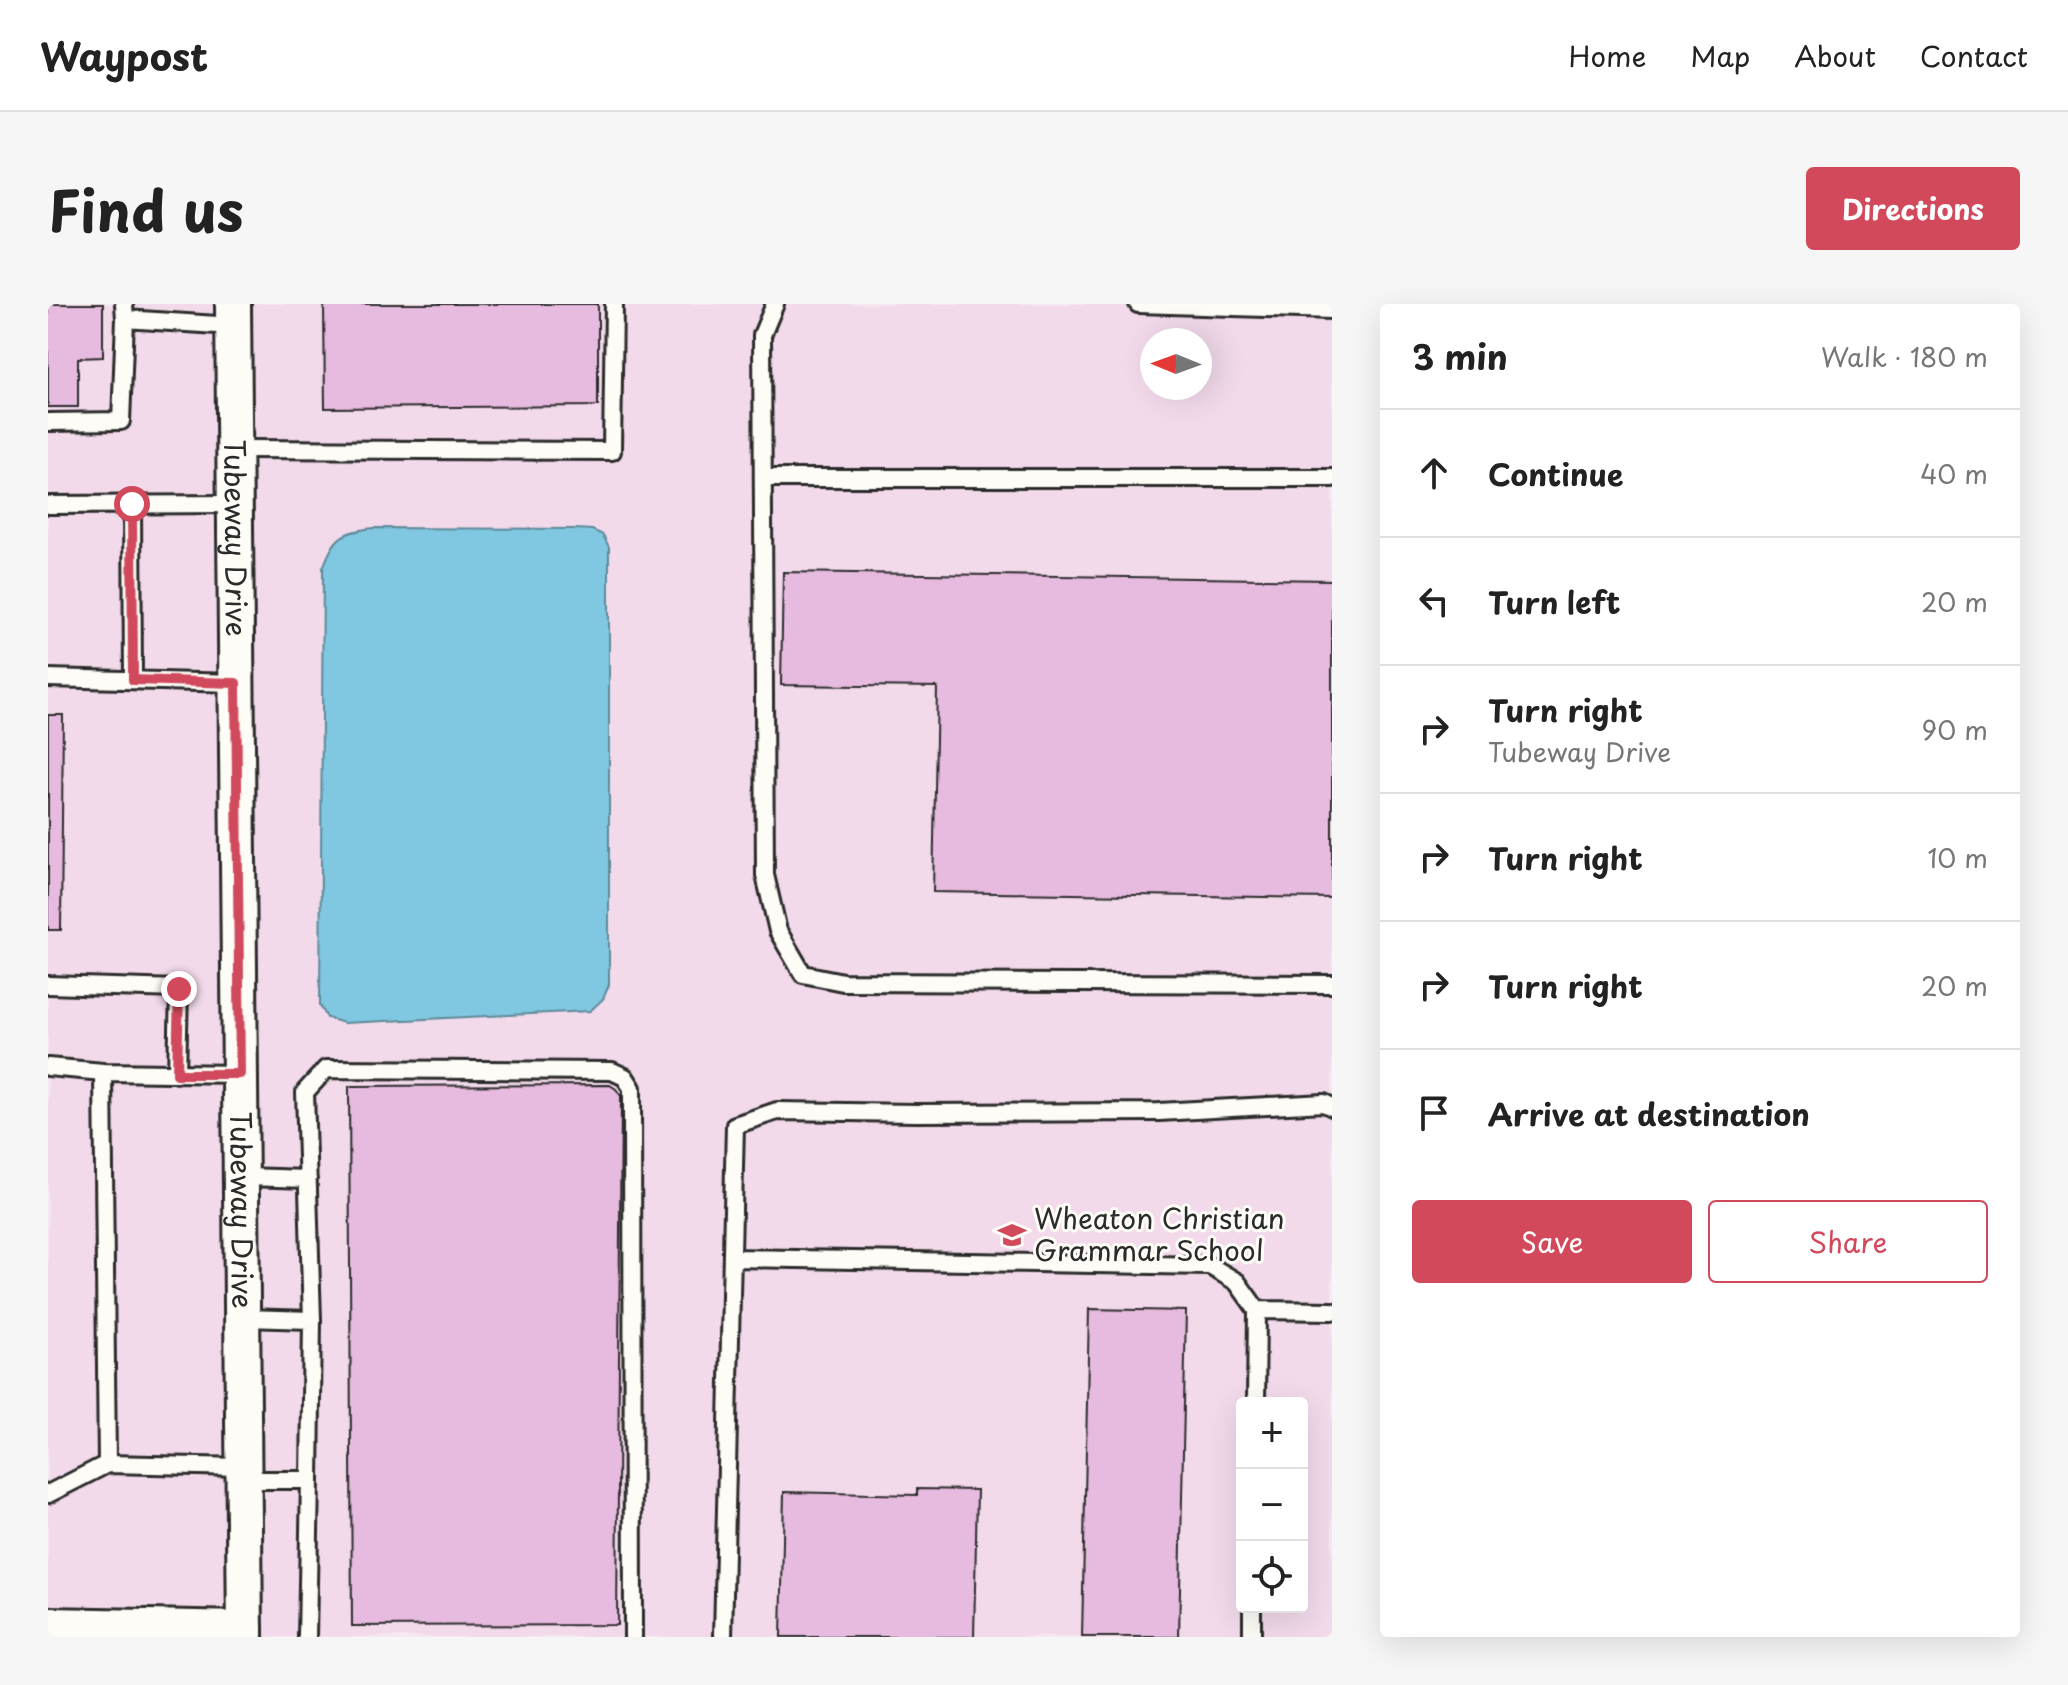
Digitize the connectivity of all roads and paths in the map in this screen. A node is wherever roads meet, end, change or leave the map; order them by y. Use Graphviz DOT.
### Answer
graph roads {
  1 [pos="614,304"];
  2 [pos="775,304"];
  3 [pos="1138,304"];
  4 [pos="1332,310"];
  5 [pos="125,312"];
  6 [pos="233,315"];
  7 [pos="48,422"];
  8 [pos="234,449"];
  9 [pos="763,478"];
  10 [pos="1332,478"];
  11 [pos="132,504"];
  12 [pos="234,504"];
  13 [pos="48,505"];
  14 [pos="48,678"];
  15 [pos="133,680"];
  16 [pos="236,683"];
  17 [pos="1332,984"];
  18 [pos="48,985"];
  19 [pos="48,1067"];
  20 [pos="103,1072"];
  21 [pos="177,1074"];
  22 [pos="240,1074"];
  23 [pos="1332,1107"];
  24 [pos="241,1177"];
  25 [pos="308,1179"];
  26 [pos="732,1258"];
  27 [pos="1257,1310"];
  28 [pos="1332,1311"];
  29 [pos="242,1318"];
  30 [pos="312,1320"];
  31 [pos="1256,1397"];
  32 [pos="107,1464"];
  33 [pos="243,1474"];
  34 [pos="310,1480"];
  35 [pos="48,1494"];
  36 [pos="1252,1613"];
  37 [pos="48,1625"];
  38 [pos="245,1633"];
  39 [pos="307,1637"];
  40 [pos="633,1637"];
  41 [pos="723,1637"];
  42 [pos="1252,1637"];
  1 -- 8 [label="lane"];
  2 -- 9 [label="lane"];
  3 -- 4 [label="lane"];
  5 -- 6 [label="lane"];
  5 -- 7 [label="lane"];
  6 -- 8 [label="street, Tubeway Drive"];
  8 -- 12 [label="street, Tubeway Drive"];
  9 -- 10 [label="lane"];
  9 -- 17 [label="lane"];
  11 -- 12 [label="lane"];
  11 -- 13 [label="lane"];
  11 -- 15 [label="lane"];
  12 -- 16 [label="street, Tubeway Drive"];
  14 -- 15 [label="lane"];
  15 -- 16 [label="lane"];
  16 -- 22 [label="street, Tubeway Drive"];
  18 -- 21 [label="lane"];
  19 -- 20 [label="lane"];
  20 -- 21 [label="lane"];
  20 -- 32 [label="lane"];
  21 -- 22 [label="lane"];
  22 -- 24 [label="street, Tubeway Drive"];
  23 -- 26 [label="lane"];
  24 -- 25 [label="lane"];
  24 -- 29 [label="street, Tubeway Drive"];
  25 -- 30 [label="lane"];
  25 -- 40 [label="lane"];
  26 -- 27 [label="lane"];
  26 -- 41 [label="lane"];
  27 -- 28 [label="lane"];
  27 -- 31 [label="lane"];
  29 -- 30 [label="lane"];
  29 -- 33 [label="street, Tubeway Drive"];
  30 -- 34 [label="lane"];
  32 -- 33 [label="lane"];
  32 -- 35 [label="lane"];
  33 -- 34 [label="lane"];
  33 -- 38 [label="street, Tubeway Drive"];
  34 -- 39 [label="lane"];
  36 -- 42 [label="lane"];
  37 -- 38 [label="street"];
}
